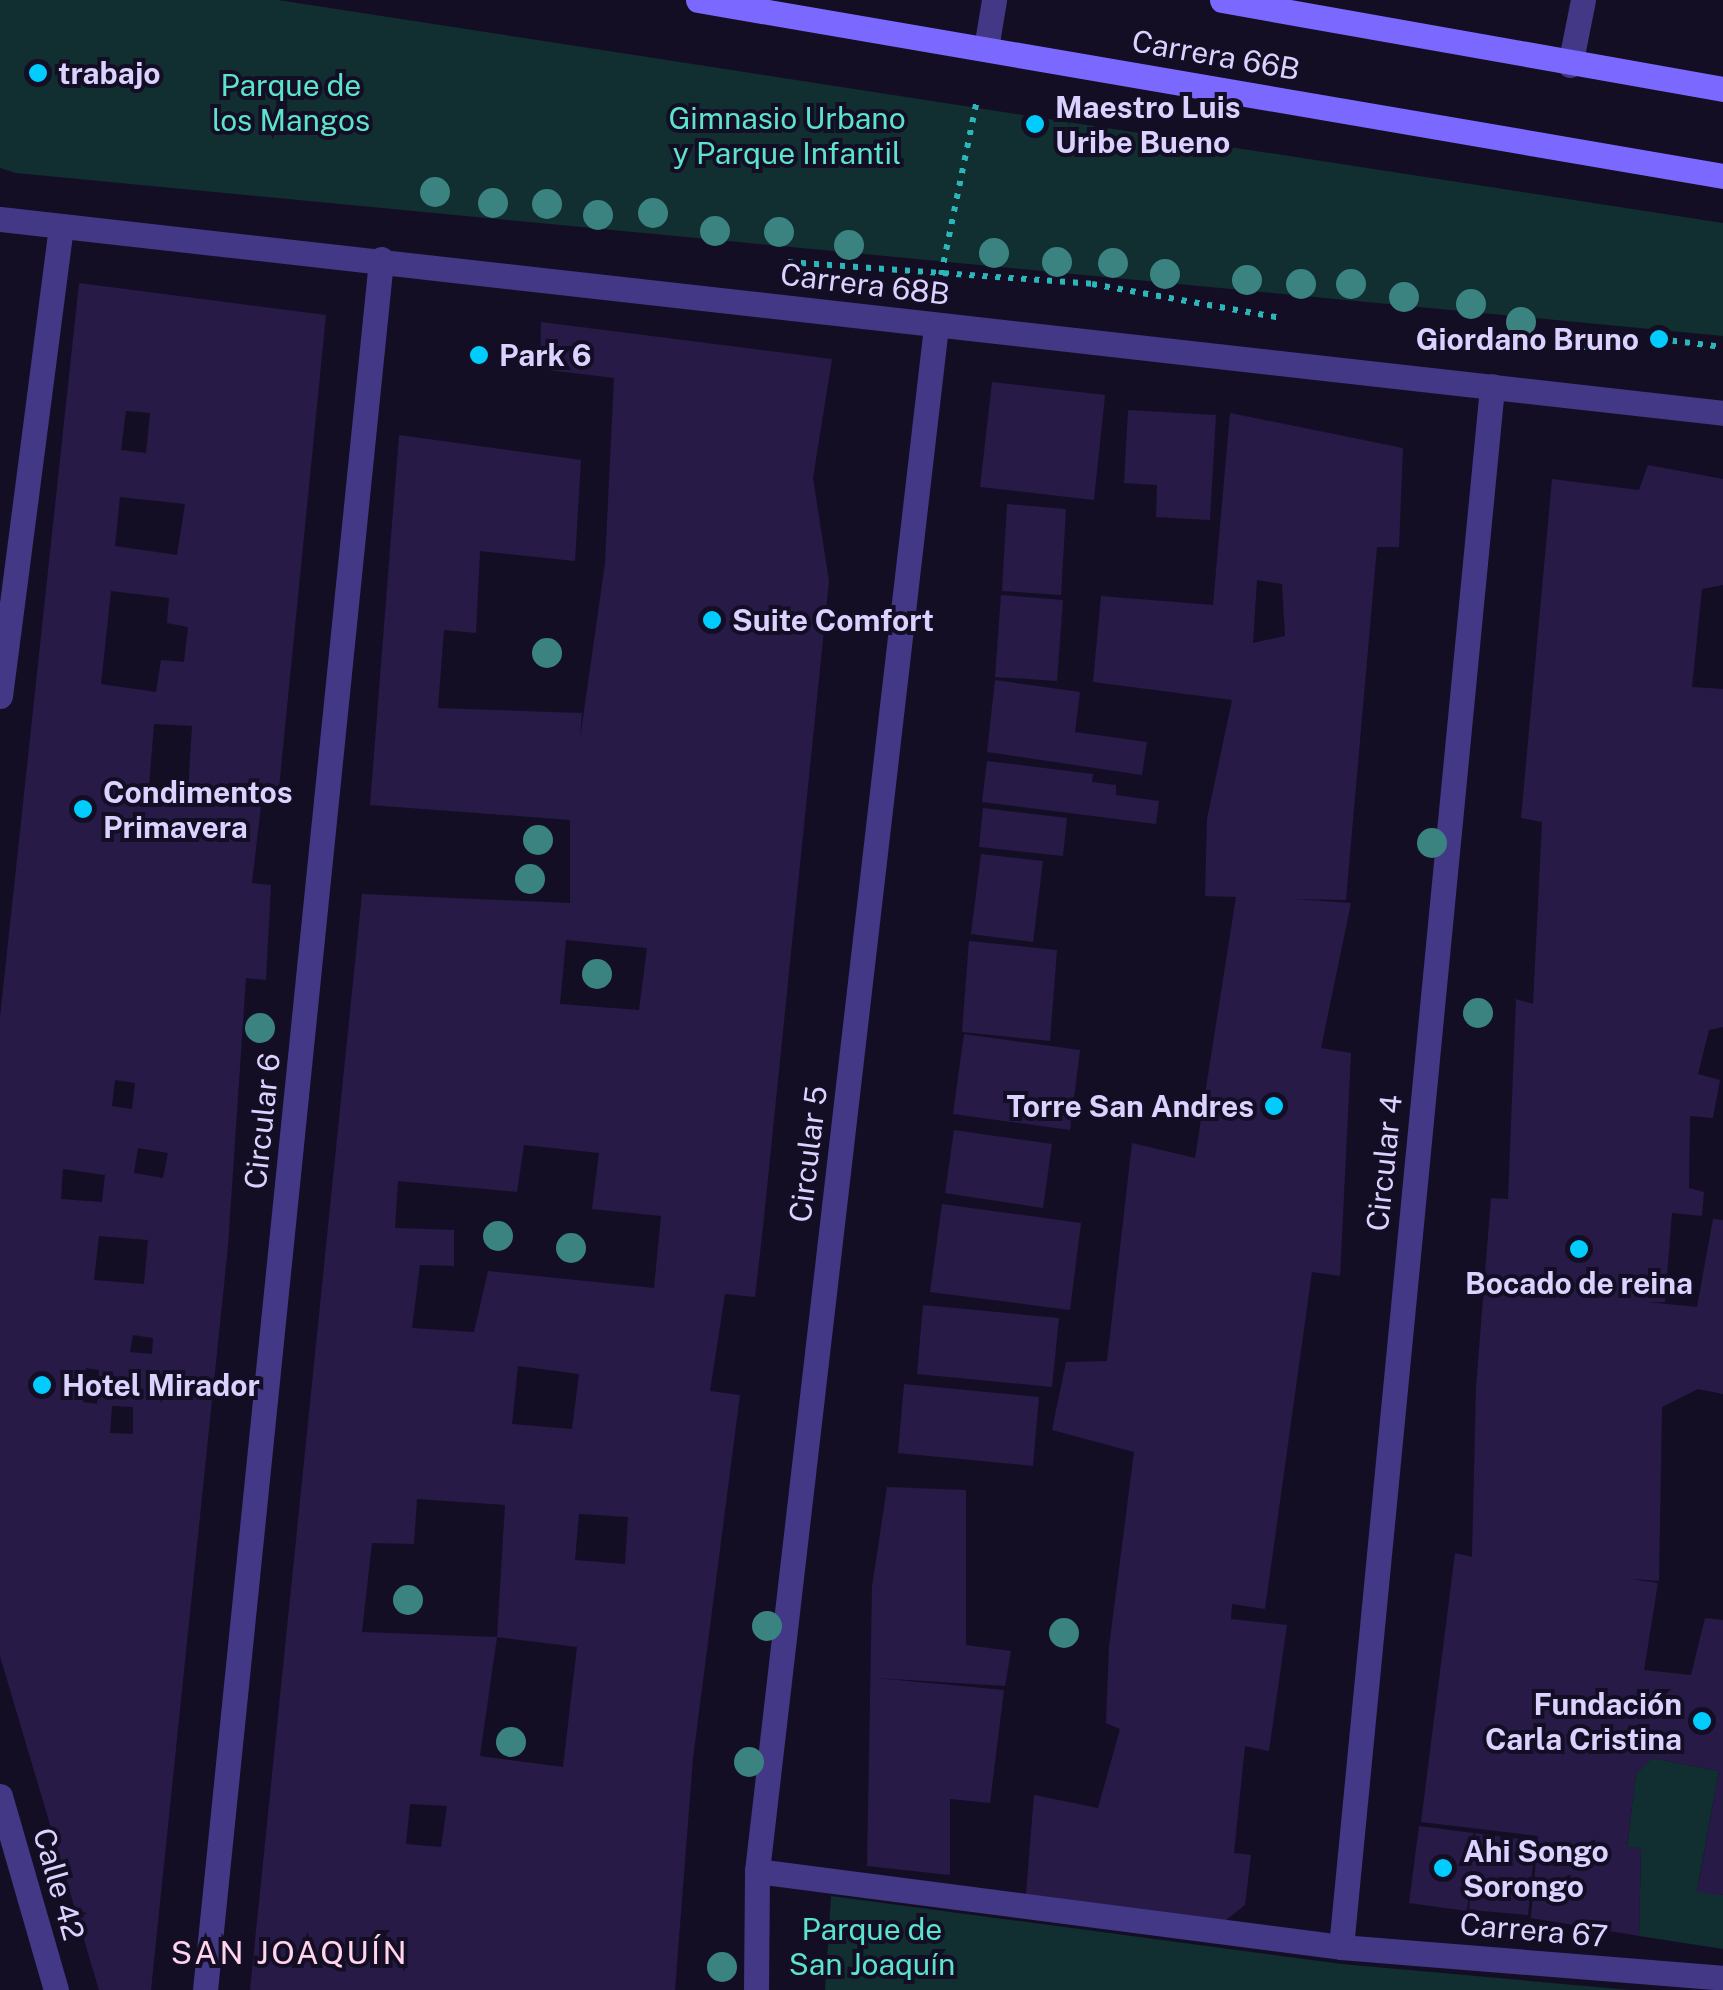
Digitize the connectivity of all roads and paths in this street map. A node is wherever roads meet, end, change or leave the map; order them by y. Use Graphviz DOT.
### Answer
graph roads {
  1 [pos="698,0"];
  2 [pos="994,0"];
  3 [pos="1222,0"];
  4 [pos="1584,0"];
  5 [pos="986,48"];
  6 [pos="1570,65"];
  7 [pos="1723,89"];
  8 [pos="978,98"];
  9 [pos="1723,176"];
  10 [pos="0,219"];
  11 [pos="61,226"];
  12 [pos="380,260"];
  13 [pos="936,326"];
  14 [pos="1723,347"];
  15 [pos="1538,352"];
  16 [pos="1492,386"];
  17 [pos="1723,413"];
  18 [pos="0,696"];
  19 [pos="0,1796"];
  20 [pos="757,1871"];
  21 [pos="1340,1946"];
  22 [pos="1723,1978"];
  23 [pos="56,1990"];
  24 [pos="206,1990"];
  25 [pos="756,1990"];
  1 -- 5 [label="main road, Carrera 66B"];
  2 -- 5 [label="street"];
  3 -- 6 [label="main road, Carrera 66B"];
  4 -- 6 [label="street"];
  5 -- 9 [label="main road, Carrera 66B"];
  6 -- 7 [label="main road, Carrera 66B"];
  8 -- 13 [label="path"];
  10 -- 11 [label="street, Carrera 68B"];
  11 -- 12 [label="street, Carrera 68B"];
  11 -- 18 [label="street"];
  12 -- 13 [label="street, Carrera 68B"];
  12 -- 24 [label="street, Circular 6"];
  13 -- 16 [label="street, Carrera 68B"];
  13 -- 20 [label="street, Circular 5"];
  14 -- 15 [label="path"];
  16 -- 17 [label="street, Carrera 68B"];
  16 -- 21 [label="street, Circular 4"];
  19 -- 23 [label="street, Calle 42"];
  20 -- 21 [label="street, Carrera 67"];
  20 -- 25 [label="street, Circular 5"];
  21 -- 22 [label="street, Carrera 67"];
}
